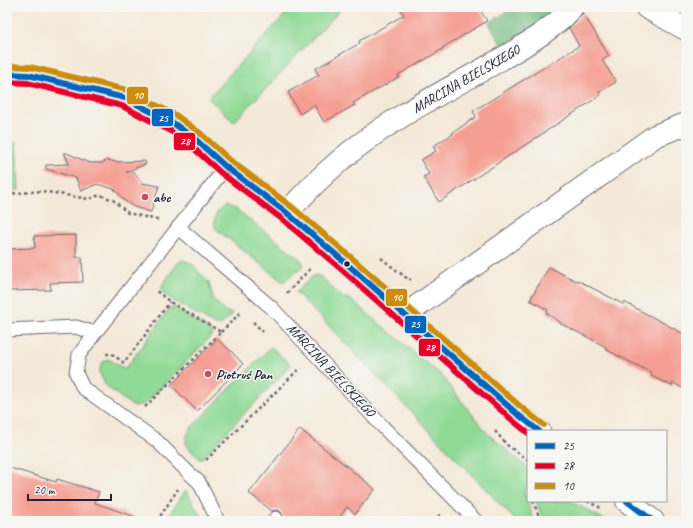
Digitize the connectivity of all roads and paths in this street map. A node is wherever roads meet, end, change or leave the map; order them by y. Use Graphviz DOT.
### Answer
graph roads {
  1 [pos="572,7"];
  2 [pos="646,7"];
  3 [pos="686,29"];
  4 [pos="7,74"];
  5 [pos="686,124"];
  6 [pos="226,167"];
  7 [pos="7,194"];
  8 [pos="287,213"];
  9 [pos="162,221"];
  10 [pos="178,227"];
  11 [pos="377,254"];
  12 [pos="315,264"];
  13 [pos="414,278"];
  14 [pos="153,289"];
  15 [pos="170,302"];
  16 [pos="237,306"];
  17 [pos="272,308"];
  18 [pos="242,311"];
  19 [pos="406,315"];
  20 [pos="247,316"];
  21 [pos="251,320"];
  22 [pos="7,330"];
  23 [pos="221,332"];
  24 [pos="95,333"];
  25 [pos="267,336"];
  26 [pos="102,358"];
  27 [pos="304,374"];
  28 [pos="141,410"];
  29 [pos="538,430"];
  30 [pos="191,474"];
  31 [pos="533,502"];
  32 [pos="628,502"];
  33 [pos="157,521"];
  34 [pos="218,521"];
  35 [pos="476,521"];
  36 [pos="540,521"];
  37 [pos="653,521"];
  1 -- 8 [label="street, MARCINA BIELSKIEGO"];
  2 -- 3 [label="street"];
  4 -- 6 [label="street"];
  5 -- 19 [label="street"];
  6 -- 8 [label="street"];
  6 -- 10 [label="lane"];
  7 -- 9 [label="path"];
  8 -- 19 [label="street"];
  10 -- 17 [label="lane, MARCINA BIELSKIEGO"];
  10 -- 24 [label="lane"];
  11 -- 13 [label="path"];
  12 -- 17 [label="path"];
  14 -- 15 [label="path"];
  15 -- 23 [label="path"];
  15 -- 26 [label="path"];
  16 -- 18 [label="path"];
  17 -- 35 [label="lane, MARCINA BIELSKIEGO"];
  18 -- 20 [label="path"];
  18 -- 23 [label="path"];
  19 -- 29 [label="street"];
  21 -- 25 [label="path"];
  22 -- 24 [label="lane"];
  23 -- 28 [label="path"];
  24 -- 30 [label="lane"];
  27 -- 30 [label="path"];
  30 -- 33 [label="path"];
  30 -- 34 [label="lane"];
  31 -- 36 [label="path"];
  32 -- 37 [label="street"];
}
